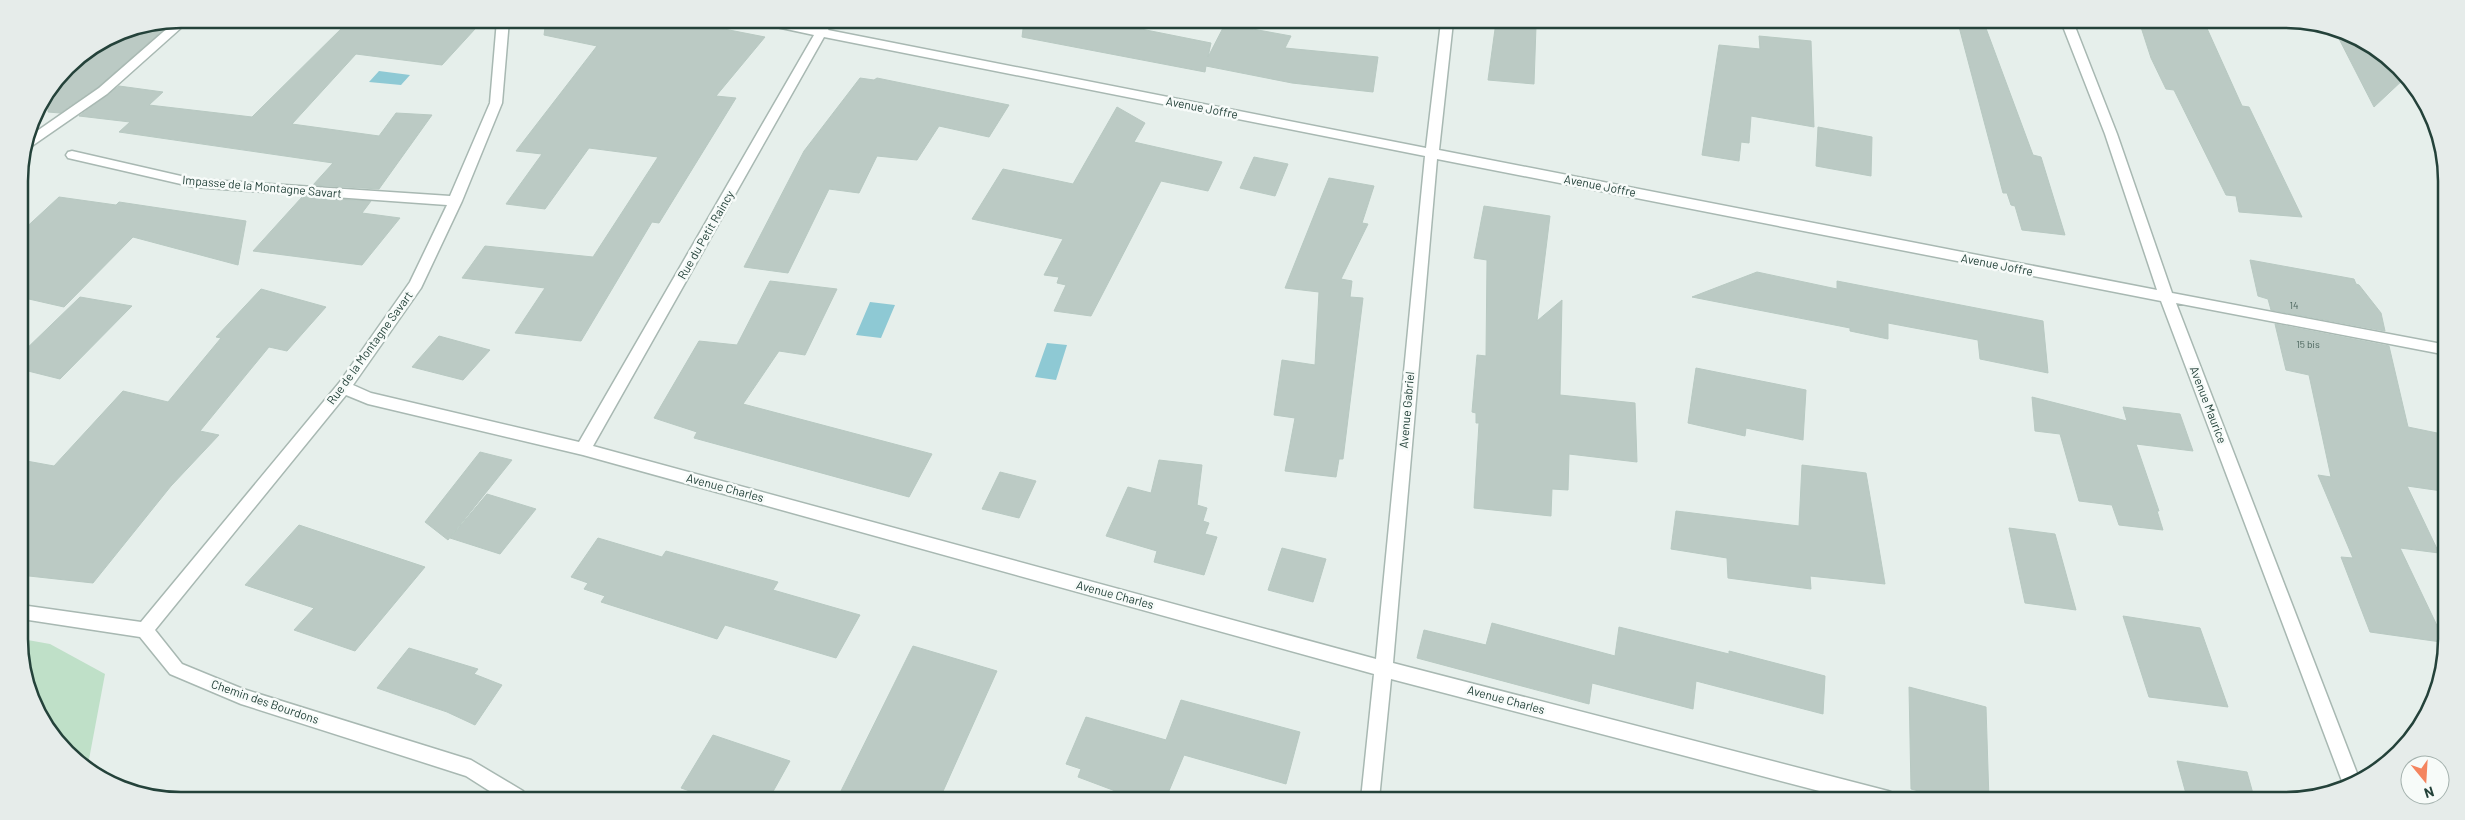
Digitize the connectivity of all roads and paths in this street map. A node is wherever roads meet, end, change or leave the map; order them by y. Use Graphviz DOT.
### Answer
graph roads {
  1 [pos="175,28"];
  2 [pos="502,28"];
  3 [pos="800,28"];
  4 [pos="823,28"];
  5 [pos="1446,28"];
  6 [pos="2070,28"];
  7 [pos="821,32"];
  8 [pos="34,139"];
  9 [pos="1431,152"];
  10 [pos="72,155"];
  11 [pos="455,202"];
  12 [pos="2166,296"];
  13 [pos="2438,348"];
  14 [pos="344,387"];
  15 [pos="583,448"];
  16 [pos="28,613"];
  17 [pos="145,630"];
  18 [pos="1384,669"];
  19 [pos="2349,778"];
  20 [pos="508,792"];
  21 [pos="1371,792"];
  22 [pos="1857,792"];
  1 -- 8 [label="street"];
  2 -- 11 [label="street, Rue de la Montagne Savart"];
  3 -- 7 [label="street, Avenue Joffre"];
  4 -- 7 [label="street, Rue du Petit Raincy"];
  5 -- 9 [label="street, Avenue Gabriel"];
  6 -- 12 [label="street, Avenue Maurice"];
  7 -- 9 [label="street, Avenue Joffre"];
  7 -- 15 [label="street, Rue du Petit Raincy"];
  9 -- 12 [label="street, Avenue Joffre"];
  9 -- 18 [label="street, Avenue Gabriel"];
  10 -- 11 [label="street, Impasse de la Montagne Savart"];
  11 -- 14 [label="street, Rue de la Montagne Savart"];
  12 -- 13 [label="street, Avenue Joffre"];
  12 -- 19 [label="street, Avenue Maurice"];
  14 -- 15 [label="street, Avenue Charles"];
  14 -- 17 [label="street, Rue de la Montagne Savart"];
  15 -- 18 [label="street, Avenue Charles"];
  16 -- 17 [label="street"];
  17 -- 20 [label="street, Chemin des Bourdons"];
  18 -- 21 [label="street, Avenue Gabriel"];
  18 -- 22 [label="street, Avenue Charles"];
}
